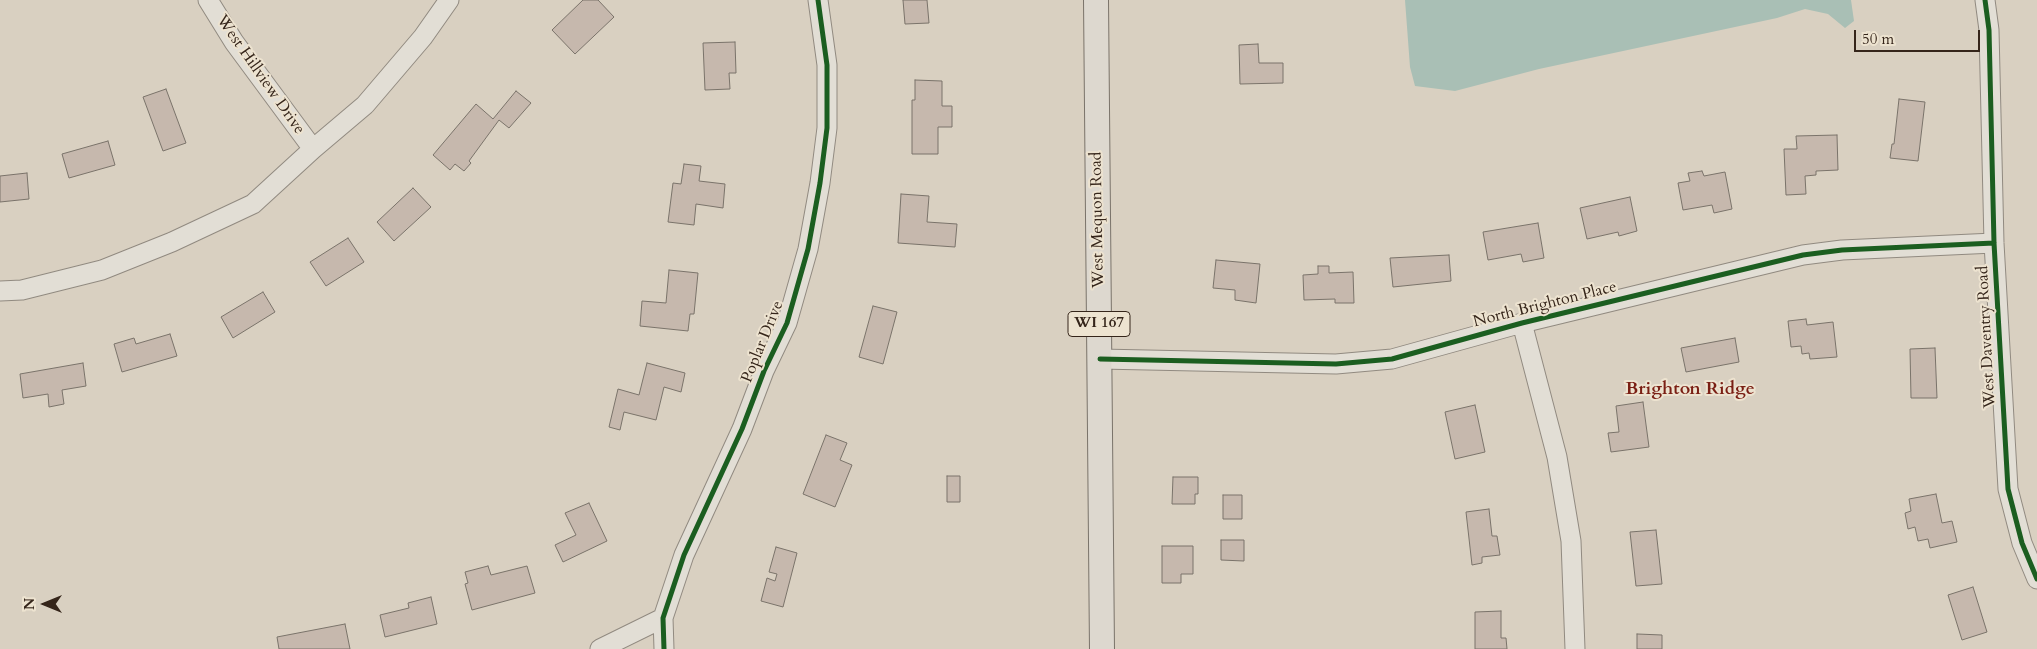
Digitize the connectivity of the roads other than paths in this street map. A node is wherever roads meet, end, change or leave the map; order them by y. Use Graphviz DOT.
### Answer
graph roads {
  1 [pos="208,0"];
  2 [pos="449,0"];
  3 [pos="818,0"];
  4 [pos="1096,0"];
  5 [pos="1985,0"];
  6 [pos="313,149"];
  7 [pos="1994,242"];
  8 [pos="0,291"];
  9 [pos="1522,323"];
  10 [pos="1100,359"];
  11 [pos="2037,579"];
  12 [pos="663,618"];
  13 [pos="600,649"];
  14 [pos="664,649"];
  15 [pos="1102,649"];
  16 [pos="1575,649"];
  1 -- 6 [label="street, West Hillview Drive"];
  2 -- 6 [label="street"];
  3 -- 12 [label="street, Poplar Drive"];
  4 -- 10 [label="main road, West Mequon Road / WI 167"];
  5 -- 7 [label="street, West Daventry Road"];
  6 -- 8 [label="street"];
  7 -- 9 [label="street, North Brighton Place"];
  7 -- 11 [label="street, West Daventry Road"];
  9 -- 10 [label="street, North Brighton Place"];
  9 -- 16 [label="street"];
  10 -- 15 [label="main road, West Mequon Road / WI 167"];
  12 -- 13 [label="street"];
  12 -- 14 [label="street, Poplar Drive"];
}
